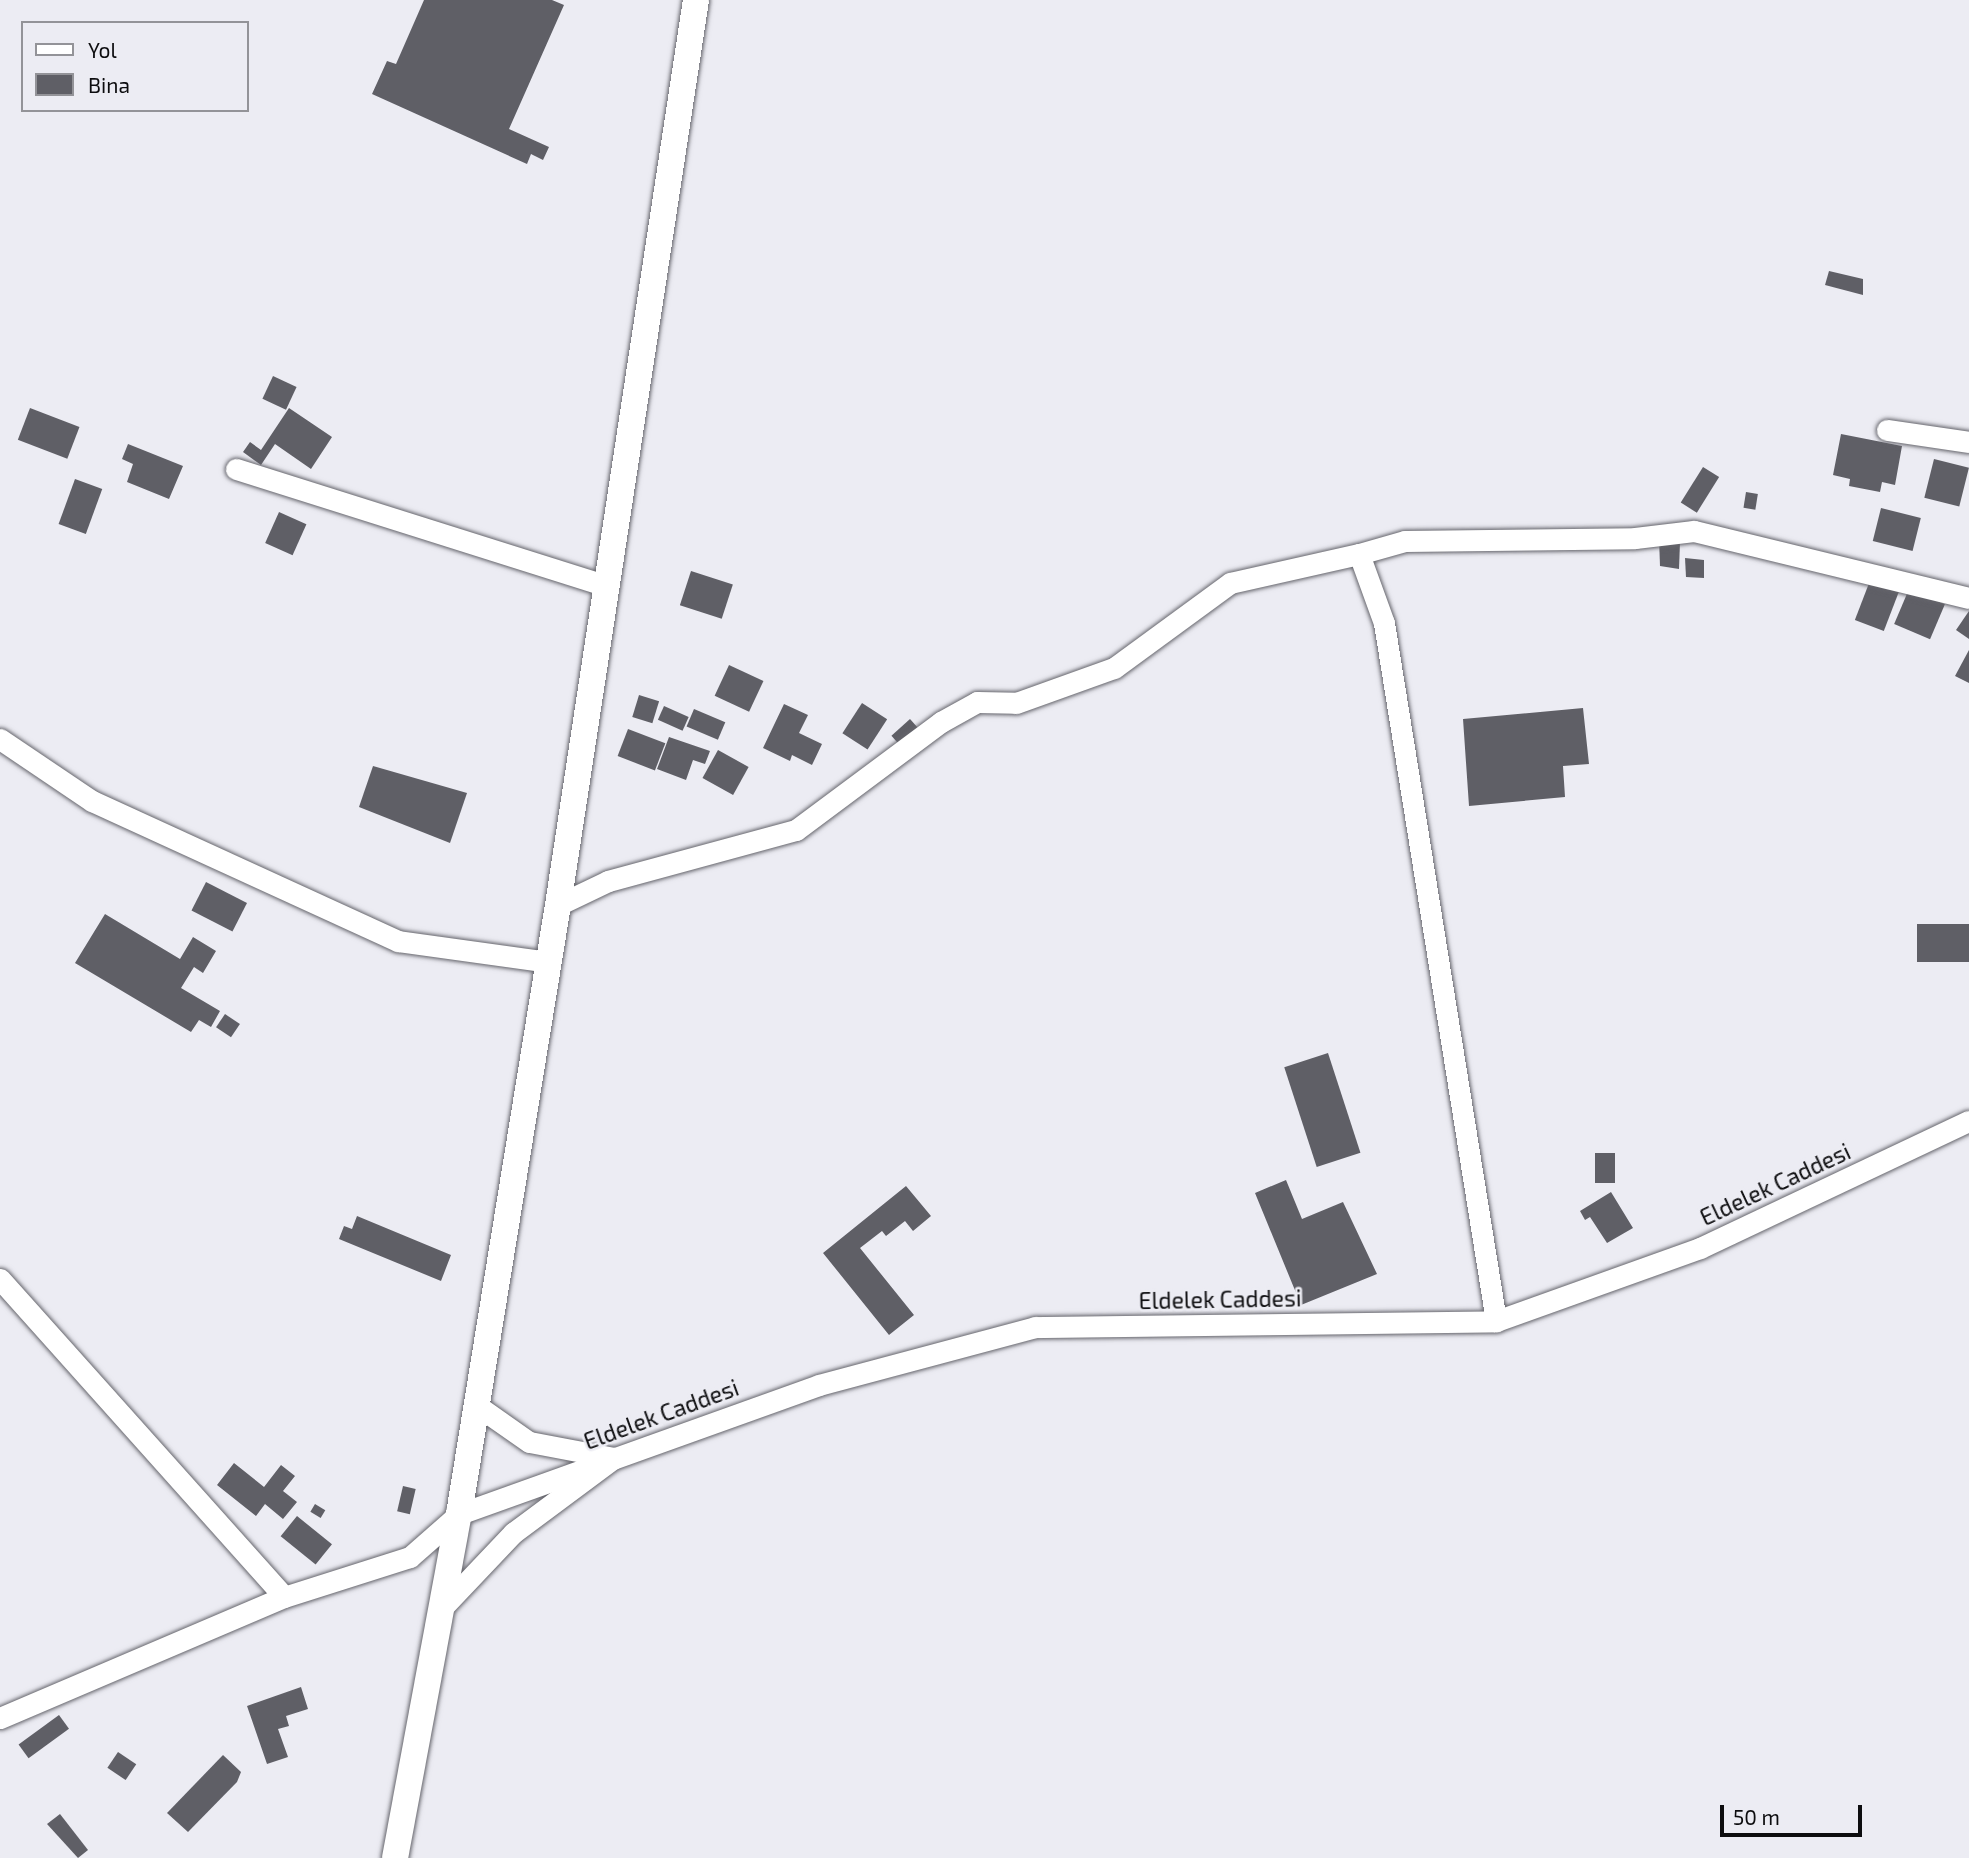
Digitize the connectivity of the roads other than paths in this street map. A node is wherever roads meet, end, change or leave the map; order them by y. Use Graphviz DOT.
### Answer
graph roads {
  1 [pos="696,0"];
  2 [pos="1887,430"];
  3 [pos="1969,442"];
  4 [pos="236,469"];
  5 [pos="1359,554"];
  6 [pos="607,586"];
  7 [pos="1969,598"];
  8 [pos="0,740"];
  9 [pos="558,905"];
  10 [pos="549,962"];
  11 [pos="1969,1121"];
  12 [pos="0,1279"];
  13 [pos="1496,1321"];
  14 [pos="475,1404"];
  15 [pos="614,1458"];
  16 [pos="459,1514"];
  17 [pos="284,1597"];
  18 [pos="441,1609"];
  19 [pos="0,1718"];
  20 [pos="395,1858"];
  1 -- 6 [label="main road"];
  2 -- 3 [label="street"];
  4 -- 6 [label="street"];
  5 -- 7 [label="street"];
  5 -- 9 [label="street"];
  5 -- 13 [label="street"];
  6 -- 9 [label="main road"];
  8 -- 10 [label="street"];
  9 -- 10 [label="main road"];
  10 -- 14 [label="main road"];
  11 -- 13 [label="street, Eldelek Caddesi"];
  12 -- 17 [label="street"];
  13 -- 15 [label="street, Eldelek Caddesi"];
  14 -- 15 [label="street"];
  14 -- 16 [label="main road"];
  15 -- 16 [label="street, Eldelek Caddesi"];
  15 -- 18 [label="street"];
  16 -- 17 [label="street"];
  16 -- 18 [label="main road"];
  17 -- 19 [label="street"];
  18 -- 20 [label="main road"];
}
